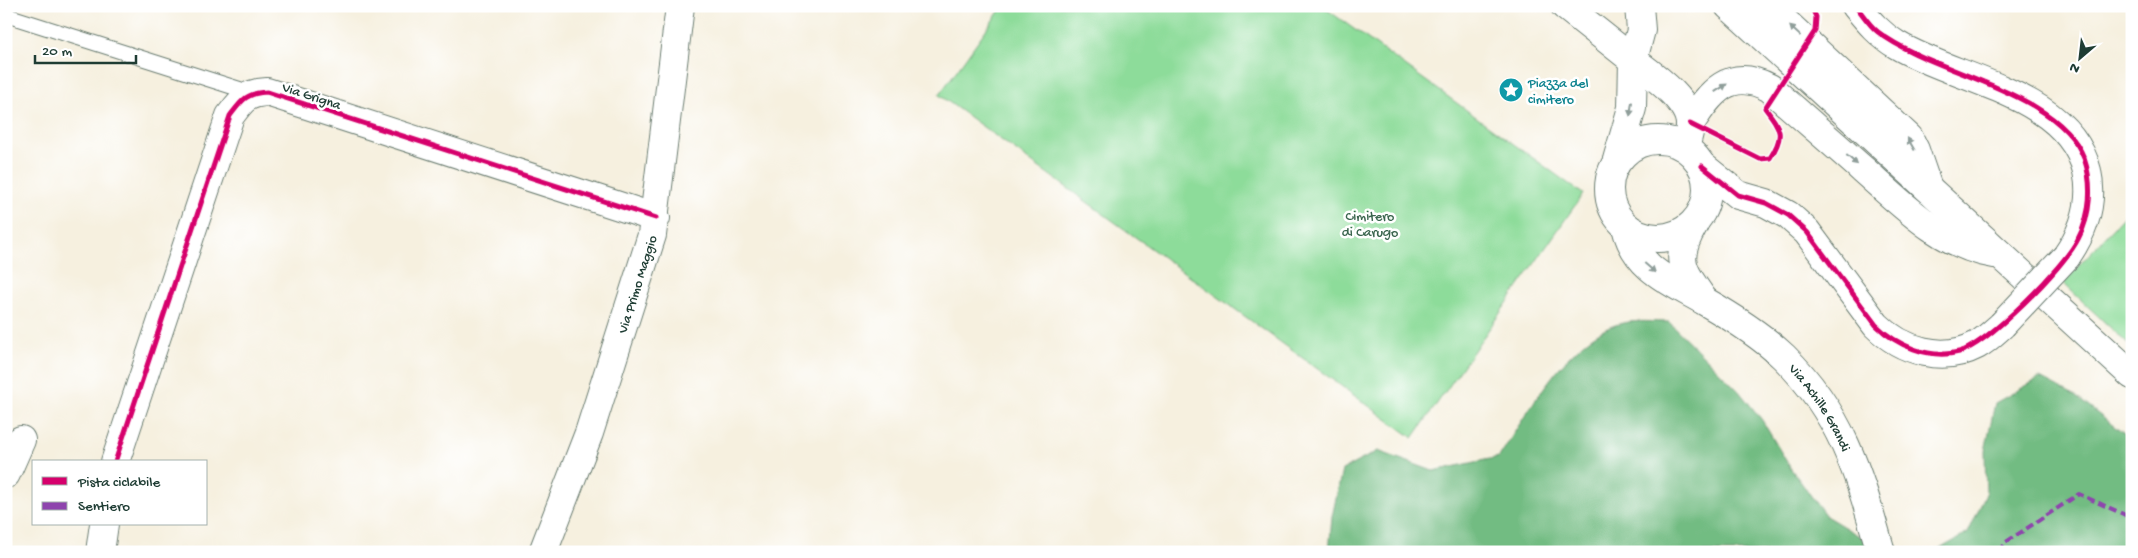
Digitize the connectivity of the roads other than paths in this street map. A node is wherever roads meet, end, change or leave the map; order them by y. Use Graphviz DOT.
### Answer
graph roads {
  1 [pos="680,6"];
  2 [pos="1565,6"];
  3 [pos="1639,6"];
  4 [pos="1729,6"];
  5 [pos="1768,6"];
  6 [pos="1856,6"];
  7 [pos="6,15"];
  8 [pos="1633,60"];
  9 [pos="252,93"];
  10 [pos="1692,146"];
  11 [pos="1617,160"];
  12 [pos="1928,189"];
  13 [pos="1738,195"];
  14 [pos="1699,215"];
  15 [pos="656,218"];
  16 [pos="1626,227"];
  17 [pos="2000,255"];
  18 [pos="1706,302"];
  19 [pos="2132,375"];
  20 [pos="21,440"];
  21 [pos="115,460"];
  22 [pos="6,474"];
  23 [pos="104,526"];
  24 [pos="100,552"];
  25 [pos="543,552"];
  26 [pos="1881,552"];
  1 -- 15 [label="street, Via Primo Maggio"];
  2 -- 8 [label="street"];
  3 -- 8 [label="street"];
  4 -- 12 [label="street"];
  12 -- 5 [label="street, one-way"];
  6 -- 13 [label="street, bridge"];
  7 -- 9 [label="lane, Via Grigna"];
  8 -- 10 [label="street"];
  8 -- 11 [label="street, one-way"];
  9 -- 15 [label="street, Via Grigna"];
  9 -- 21 [label="street"];
  10 -- 11 [label="street"];
  10 -- 13 [label="street"];
  10 -- 14 [label="street"];
  10 -- 17 [label="street, one-way"];
  11 -- 16 [label="street"];
  12 -- 17 [label="street"];
  13 -- 14 [label="street"];
  14 -- 16 [label="street"];
  14 -- 18 [label="street, Via Achille Grandi"];
  15 -- 25 [label="street, Via Primo Maggio"];
  16 -- 18 [label="street, Via Achille Grandi, one-way"];
  17 -- 19 [label="street"];
  18 -- 26 [label="street, Via Achille Grandi"];
  20 -- 22 [label="street"];
  23 -- 24 [label="street"];
}
